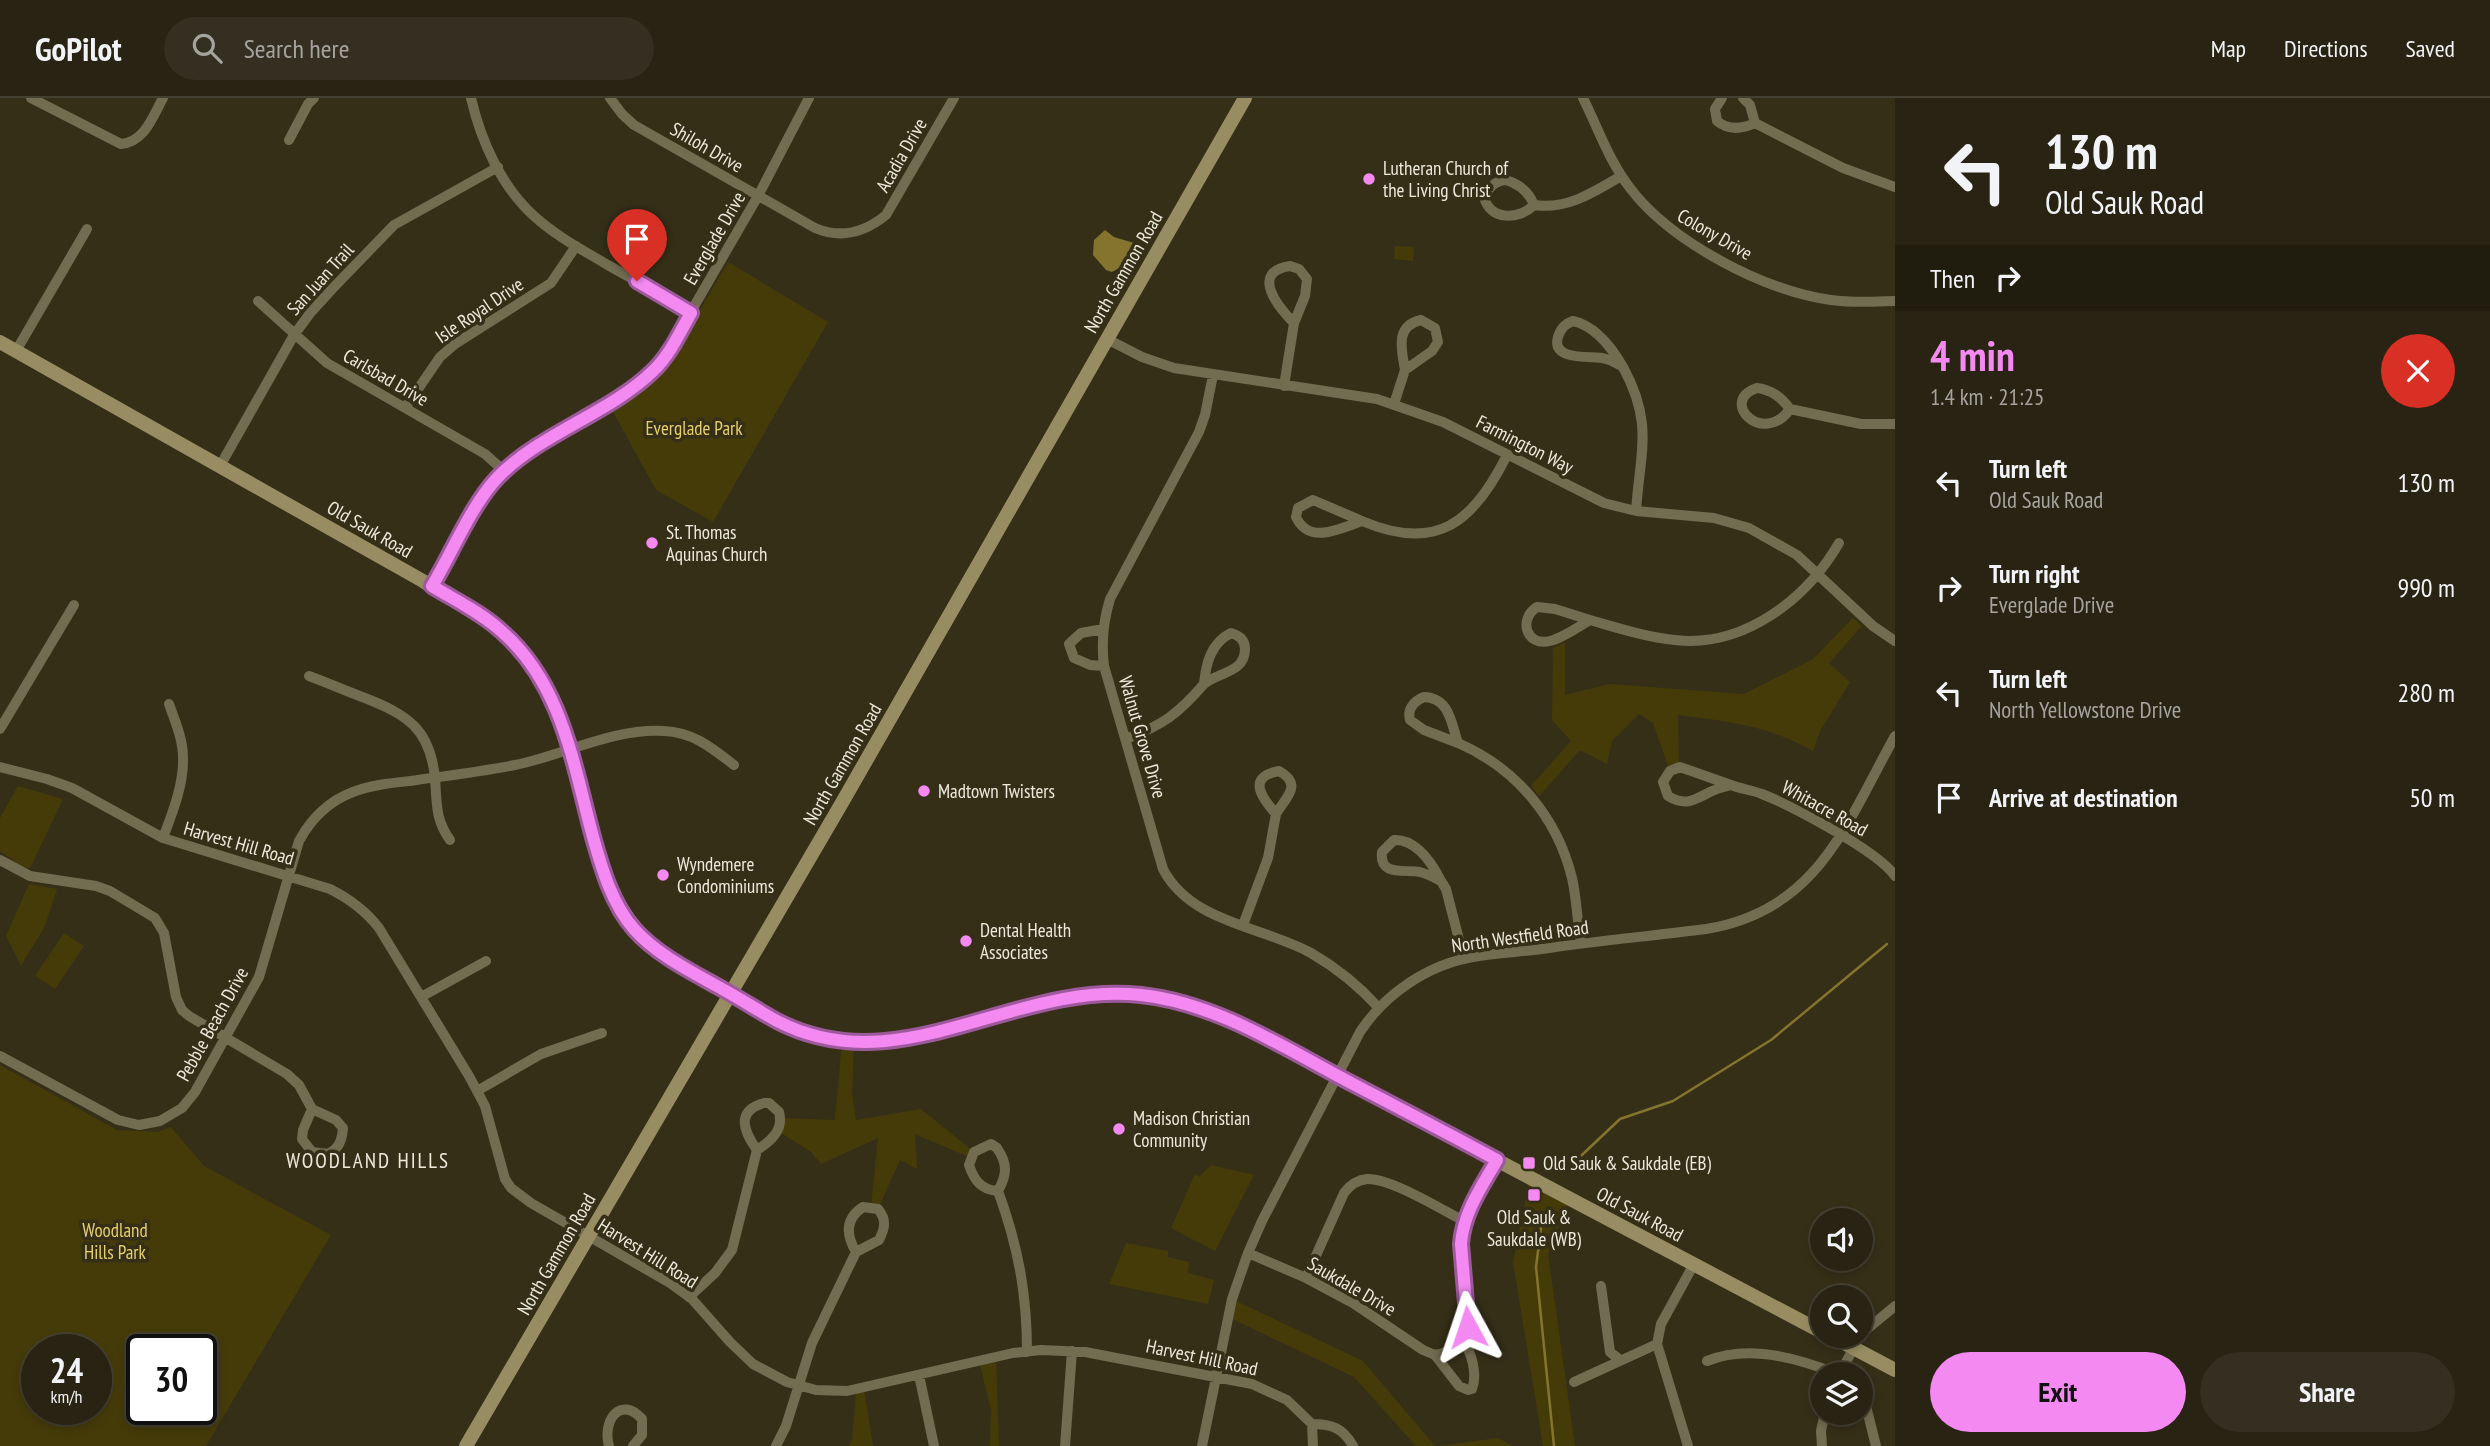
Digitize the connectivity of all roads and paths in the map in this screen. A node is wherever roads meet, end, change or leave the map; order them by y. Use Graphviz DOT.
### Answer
graph roads {
  1 [pos="31,98"];
  2 [pos="163,98"];
  3 [pos="314,98"];
  4 [pos="471,98"];
  5 [pos="610,98"];
  6 [pos="809,98"];
  7 [pos="954,98"];
  8 [pos="1245,98"];
  9 [pos="1583,98"];
  10 [pos="1722,98"];
  11 [pos="1743,98"];
  12 [pos="1755,123"];
  13 [pos="289,140"];
  14 [pos="498,167"];
  15 [pos="1621,176"];
  16 [pos="1895,187"];
  17 [pos="758,196"];
  18 [pos="1534,205"];
  19 [pos="87,229"];
  20 [pos="576,246"];
  21 [pos="258,301"];
  22 [pos="1895,301"];
  23 [pos="691,313"];
  24 [pos="1294,323"];
  25 [pos="295,335"];
  26 [pos="1107,339"];
  27 [pos="0,342"];
  28 [pos="16,351"];
  29 [pos="1623,367"];
  30 [pos="1405,370"];
  31 [pos="1213,375"];
  32 [pos="1284,386"];
  33 [pos="1394,404"];
  34 [pos="405,408"];
  35 [pos="1790,409"];
  36 [pos="1895,424"];
  37 [pos="1507,455"];
  38 [pos="220,466"];
  39 [pos="504,471"];
  40 [pos="1636,511"];
  41 [pos="1362,522"];
  42 [pos="1839,543"];
  43 [pos="1818,574"];
  44 [pos="432,586"];
  45 [pos="74,605"];
  46 [pos="1590,620"];
  47 [pos="1103,629"];
  48 [pos="1895,640"];
  49 [pos="1104,666"];
  50 [pos="309,676"];
  51 [pos="1204,684"];
  52 [pos="169,704"];
  53 [pos="0,729"];
  54 [pos="1895,736"];
  55 [pos="1126,739"];
  56 [pos="1458,743"];
  57 [pos="570,750"];
  58 [pos="734,765"];
  59 [pos="0,767"];
  60 [pos="435,777"];
  61 [pos="1731,785"];
  62 [pos="1276,814"];
  63 [pos="1839,835"];
  64 [pos="163,838"];
  65 [pos="450,840"];
  66 [pos="0,860"];
  67 [pos="288,875"];
  68 [pos="1895,876"];
  69 [pos="1441,881"];
  70 [pos="1243,925"];
  71 [pos="1580,943"];
  72 [pos="1464,959"];
  73 [pos="485,961"];
  74 [pos="730,993"];
  75 [pos="421,997"];
  76 [pos="1379,1007"];
  77 [pos="602,1033"];
  78 [pos="226,1037"];
  79 [pos="0,1056"];
  80 [pos="1337,1076"];
  81 [pos="477,1091"];
  82 [pos="312,1109"];
  83 [pos="758,1150"];
  84 [pos="1497,1160"];
  85 [pos="998,1191"];
  86 [pos="1464,1222"];
  87 [pos="589,1236"];
  88 [pos="856,1252"];
  89 [pos="1248,1253"];
  90 [pos="1694,1264"];
  91 [pos="1306,1278"];
  92 [pos="1601,1286"];
  93 [pos="689,1297"];
  94 [pos="1895,1306"];
  95 [pos="1810,1326"];
  96 [pos="1873,1326"];
  97 [pos="1463,1339"];
  98 [pos="1657,1344"];
  99 [pos="1868,1348"];
  100 [pos="1072,1351"];
  101 [pos="1027,1352"];
  102 [pos="1435,1355"];
  103 [pos="1620,1360"];
  104 [pos="1707,1360"];
  105 [pos="1810,1363"];
  106 [pos="1895,1370"];
  107 [pos="919,1375"];
  108 [pos="1214,1378"];
  109 [pos="1574,1382"];
  110 [pos="798,1385"];
  111 [pos="1311,1424"];
  112 [pos="1822,1425"];
  113 [pos="1871,1425"];
  114 [pos="466,1446"];
  115 [pos="610,1446"];
  116 [pos="633,1446"];
  117 [pos="776,1446"];
  118 [pos="934,1446"];
  119 [pos="1065,1446"];
  120 [pos="1202,1446"];
  121 [pos="1313,1446"];
  122 [pos="1353,1446"];
  123 [pos="1688,1446"];
  124 [pos="1822,1446"];
  125 [pos="1876,1446"];
  1 -- 2 [label="street"];
  3 -- 13 [label="street"];
  4 -- 14 [label="street"];
  5 -- 17 [label="street, Shiloh Drive"];
  6 -- 17 [label="street, Everglade Drive"];
  7 -- 17 [label="street, Acadia Drive"];
  8 -- 26 [label="street, North Gammon Road"];
  9 -- 15 [label="street, Colony Drive"];
  10 -- 12 [label="street"];
  11 -- 12 [label="street"];
  12 -- 16 [label="street"];
  14 -- 20 [label="street"];
  14 -- 25 [label="street, San Juan Trail"];
  15 -- 18 [label="street"];
  15 -- 22 [label="street, Colony Drive"];
  17 -- 23 [label="street, Everglade Drive"];
  18 -- 18 [label="street"];
  19 -- 28 [label="street"];
  20 -- 23 [label="street"];
  20 -- 34 [label="street, Isle Royal Drive"];
  21 -- 25 [label="street, Carlsbad Drive"];
  23 -- 39 [label="street, Everglade Drive"];
  24 -- 24 [label="street"];
  24 -- 32 [label="street"];
  25 -- 34 [label="street, Carlsbad Drive"];
  25 -- 38 [label="street, San Juan Trail"];
  26 -- 31 [label="street, Farmington Way"];
  26 -- 74 [label="street, North Gammon Road"];
  27 -- 28 [label="street, Old Sauk Road"];
  28 -- 38 [label="street, Old Sauk Road"];
  29 -- 29 [label="street"];
  29 -- 40 [label="street"];
  30 -- 30 [label="street"];
  30 -- 33 [label="street"];
  31 -- 32 [label="street, Farmington Way"];
  31 -- 47 [label="street, Walnut Grove Drive"];
  32 -- 33 [label="street, Farmington Way"];
  33 -- 37 [label="street, Farmington Way"];
  34 -- 39 [label="street, Carlsbad Drive"];
  35 -- 35 [label="street"];
  35 -- 36 [label="street"];
  37 -- 40 [label="street, Farmington Way"];
  37 -- 41 [label="street"];
  38 -- 44 [label="street, Old Sauk Road"];
  39 -- 44 [label="street, Everglade Drive"];
  40 -- 43 [label="street, Farmington Way"];
  41 -- 41 [label="street"];
  42 -- 43 [label="street"];
  43 -- 46 [label="street"];
  43 -- 48 [label="street, Farmington Way"];
  44 -- 57 [label="street, Old Sauk Road"];
  45 -- 53 [label="street"];
  46 -- 46 [label="street"];
  47 -- 49 [label="street, Walnut Grove Drive"];
  47 -- 49 [label="street"];
  49 -- 55 [label="street, Walnut Grove Drive"];
  50 -- 60 [label="street"];
  51 -- 51 [label="street"];
  51 -- 55 [label="street"];
  52 -- 64 [label="street"];
  54 -- 63 [label="street, North Westfield Road"];
  55 -- 70 [label="street, Walnut Grove Drive"];
  56 -- 56 [label="street"];
  56 -- 71 [label="street"];
  57 -- 58 [label="street, Pebble Beach Drive"];
  57 -- 60 [label="street, Pebble Beach Drive"];
  57 -- 74 [label="street, Old Sauk Road"];
  59 -- 64 [label="street, Harvest Hill Road"];
  60 -- 65 [label="street"];
  60 -- 67 [label="street, Pebble Beach Drive"];
  61 -- 61 [label="street, Whitacre Road"];
  61 -- 63 [label="street, Whitacre Road"];
  62 -- 70 [label="street"];
  63 -- 68 [label="street, Whitacre Road"];
  63 -- 71 [label="street, North Westfield Road"];
  64 -- 67 [label="street, Harvest Hill Road"];
  66 -- 78 [label="street"];
  67 -- 75 [label="street, Harvest Hill Road"];
  67 -- 78 [label="street, Pebble Beach Drive"];
  69 -- 69 [label="street"];
  69 -- 72 [label="street"];
  70 -- 76 [label="street, Walnut Grove Drive"];
  71 -- 72 [label="street, North Westfield Road"];
  72 -- 76 [label="street, North Westfield Road"];
  73 -- 75 [label="street"];
  74 -- 80 [label="street, Old Sauk Road"];
  74 -- 87 [label="street, North Gammon Road"];
  75 -- 81 [label="street, Harvest Hill Road"];
  76 -- 80 [label="street, North Westfield Road"];
  77 -- 81 [label="street"];
  78 -- 79 [label="street, Pebble Beach Drive"];
  78 -- 82 [label="street"];
  80 -- 84 [label="street, Old Sauk Road"];
  80 -- 89 [label="street, North Westfield Road"];
  81 -- 87 [label="street, Harvest Hill Road"];
  82 -- 82 [label="street"];
  83 -- 83 [label="street"];
  83 -- 93 [label="street"];
  84 -- 86 [label="street"];
  84 -- 90 [label="street, Old Sauk Road"];
  85 -- 85 [label="street"];
  85 -- 101 [label="street"];
  86 -- 91 [label="street"];
  86 -- 97 [label="street"];
  87 -- 93 [label="street, Harvest Hill Road"];
  87 -- 114 [label="street, North Gammon Road"];
  88 -- 88 [label="street"];
  88 -- 110 [label="street"];
  89 -- 91 [label="street, Saukdale Drive"];
  89 -- 108 [label="street, North Westfield Road"];
  90 -- 95 [label="street, Old Sauk Road"];
  90 -- 98 [label="street"];
  91 -- 102 [label="street, Saukdale Drive"];
  92 -- 103 [label="street"];
  93 -- 110 [label="street, Harvest Hill Road"];
  94 -- 96 [label="street"];
  97 -- 102 [label="street"];
  97 -- 102 [label="street"];
  98 -- 103 [label="street"];
  98 -- 123 [label="street"];
  99 -- 106 [label="street"];
  100 -- 101 [label="street, Harvest Hill Road"];
  100 -- 108 [label="street, Harvest Hill Road"];
  100 -- 119 [label="street"];
  101 -- 107 [label="street, Harvest Hill Road"];
  103 -- 109 [label="street"];
  104 -- 105 [label="street"];
  107 -- 110 [label="street, Harvest Hill Road"];
  107 -- 118 [label="street"];
  108 -- 111 [label="street, Harvest Hill Road"];
  108 -- 120 [label="street, North Westfield Road"];
  110 -- 117 [label="street"];
  111 -- 121 [label="street"];
  111 -- 122 [label="street, Harvest Hill Road"];
  112 -- 124 [label="street"];
  113 -- 125 [label="street"];
  115 -- 116 [label="street"];
}
